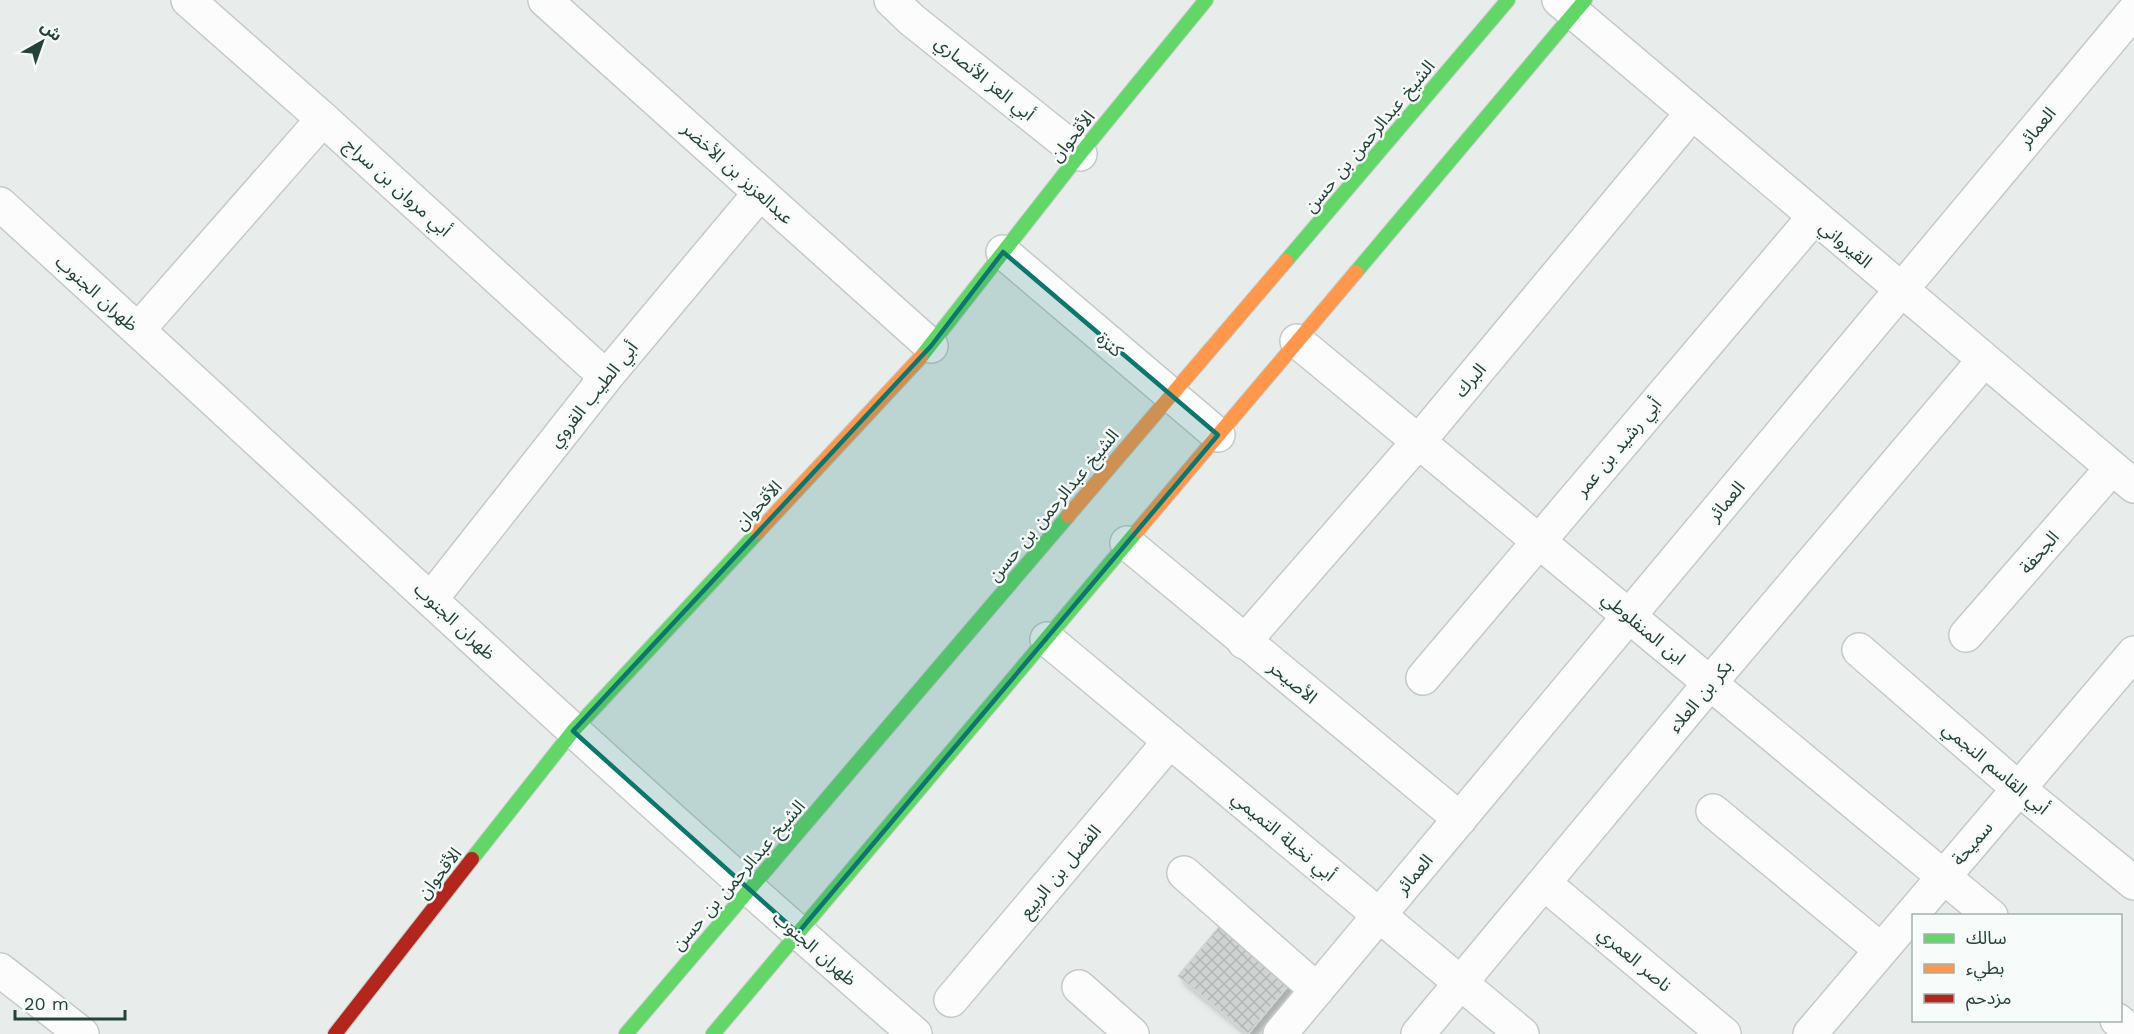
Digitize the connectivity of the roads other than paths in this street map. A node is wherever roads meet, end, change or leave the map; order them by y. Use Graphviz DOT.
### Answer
graph roads {
  1 [pos="546,0"];
  2 [pos="1206,0"];
  3 [pos="1508,0"];
  4 [pos="1572,4"];
  5 [pos="206,6"];
  6 [pos="911,6"];
  7 [pos="2134,11"];
  8 [pos="1692,113"];
  9 [pos="322,119"];
  10 [pos="1080,154"];
  11 [pos="760,193"];
  12 [pos="0,204"];
  13 [pos="1814,217"];
  14 [pos="1003,252"];
  15 [pos="1901,290"];
  16 [pos="138,330"];
  17 [pos="1298,340"];
  18 [pos="931,346"];
  19 [pos="1984,360"];
  20 [pos="606,377"];
  21 [pos="1170,396"];
  22 [pos="1218,435"];
  23 [pos="1419,441"];
  24 [pos="2123,477"];
  25 [pos="1539,540"];
  26 [pos="1127,543"];
  27 [pos="431,599"];
  28 [pos="1629,616"];
  29 [pos="1966,635"];
  30 [pos="1047,639"];
  31 [pos="1244,642"];
  32 [pos="1859,650"];
  33 [pos="2134,653"];
  34 [pos="1423,678"];
  35 [pos="1710,683"];
  36 [pos="573,731"];
  37 [pos="1170,741"];
  38 [pos="2019,789"];
  39 [pos="1713,811"];
  40 [pos="1460,819"];
  41 [pos="1185,873"];
  42 [pos="1944,877"];
  43 [pos="2134,883"];
  44 [pos="1545,884"];
  45 [pos="749,890"];
  46 [pos="1912,914"];
  47 [pos="1990,914"];
  48 [pos="1380,915"];
  49 [pos="1912,915"];
  50 [pos="798,933"];
  51 [pos="1881,951"];
  52 [pos="0,970"];
  53 [pos="1461,984"];
  54 [pos="1079,987"];
  55 [pos="1317,990"];
  56 [pos="951,1000"];
  57 [pos="2119,1022"];
  58 [pos="82,1034"];
  59 [pos="335,1034"];
  60 [pos="626,1034"];
  61 [pos="713,1034"];
  62 [pos="915,1034"];
  63 [pos="1132,1034"];
  64 [pos="1280,1034"];
  65 [pos="1418,1034"];
  66 [pos="1522,1034"];
  67 [pos="1724,1034"];
  68 [pos="1810,1034"];
  69 [pos="2134,1034"];
  1 -- 11 [label="street, عبدالعزيز بن الأخضر"];
  2 -- 10 [label="street, الأقحوان"];
  3 -- 21 [label="street, الشيخ عبدالرحمن بن حسن"];
  4 -- 8 [label="street, القيرواني"];
  4 -- 17 [label="street"];
  5 -- 9 [label="street, أبي مروان بن سراج"];
  6 -- 10 [label="street, أبي العز الأنصاري"];
  7 -- 15 [label="street, العمائر"];
  8 -- 13 [label="street, القيرواني"];
  8 -- 23 [label="street, البرك"];
  9 -- 16 [label="street"];
  9 -- 20 [label="street, أبي مروان بن سراج"];
  10 -- 14 [label="street, الأقحوان"];
  11 -- 18 [label="street, عبدالعزيز بن الأخضر"];
  11 -- 20 [label="street, أبي الطيب القروي"];
  12 -- 16 [label="street, ظهران الجنوب"];
  13 -- 15 [label="street, القيرواني"];
  13 -- 25 [label="street, أبي رشيد بن عمر"];
  14 -- 18 [label="street, الأقحوان"];
  14 -- 21 [label="street, كنزة"];
  15 -- 19 [label="street, القيرواني"];
  15 -- 28 [label="street, العمائر"];
  16 -- 27 [label="street, ظهران الجنوب"];
  17 -- 22 [label="street"];
  17 -- 23 [label="street, ابن المنفلوطي"];
  18 -- 36 [label="street, الأقحوان"];
  19 -- 24 [label="street, القيرواني"];
  19 -- 35 [label="street, بكر بن العلاء"];
  20 -- 27 [label="street, أبي الطيب القروي"];
  21 -- 22 [label="street, كنزة"];
  21 -- 45 [label="street, الشيخ عبدالرحمن بن حسن"];
  22 -- 26 [label="street"];
  23 -- 25 [label="street, ابن المنفلوطي"];
  23 -- 31 [label="street, البرك"];
  24 -- 29 [label="street, الجحفة"];
  25 -- 28 [label="street, ابن المنفلوطي"];
  25 -- 34 [label="street, أبي رشيد بن عمر"];
  26 -- 30 [label="street"];
  26 -- 31 [label="street, الأصيحر"];
  27 -- 36 [label="street, ظهران الجنوب"];
  28 -- 35 [label="street, ابن المنفلوطي"];
  28 -- 40 [label="street, العمائر"];
  30 -- 37 [label="street, أبي نخيلة التميمي"];
  30 -- 50 [label="street"];
  31 -- 40 [label="street, الأصيحر"];
  32 -- 38 [label="street, أبي القاسم النجمي"];
  33 -- 38 [label="street, سميحة"];
  35 -- 42 [label="street, ابن المنفلوطي"];
  35 -- 44 [label="street, بكر بن العلاء"];
  36 -- 45 [label="street, ظهران الجنوب"];
  36 -- 59 [label="street, الأقحوان"];
  37 -- 48 [label="street, أبي نخيلة التميمي"];
  37 -- 56 [label="street, الفضل بن الربيع"];
  38 -- 42 [label="street, سميحة"];
  38 -- 43 [label="street, أبي القاسم النجمي"];
  39 -- 51 [label="street"];
  40 -- 48 [label="street, العمائر"];
  41 -- 55 [label="street"];
  42 -- 46 [label="street, سميحة"];
  42 -- 47 [label="street, ابن المنفلوطي"];
  44 -- 53 [label="street, بكر بن العلاء"];
  44 -- 67 [label="street, ناصر العمري"];
  45 -- 50 [label="street, ظهران الجنوب"];
  45 -- 60 [label="street, الشيخ عبدالرحمن بن حسن"];
  48 -- 53 [label="street, أبي نخيلة التميمي"];
  48 -- 55 [label="street, العمائر"];
  49 -- 51 [label="street, سميحة"];
  50 -- 61 [label="street"];
  50 -- 62 [label="street, ظهران الجنوب"];
  51 -- 68 [label="street, سميحة"];
  52 -- 58 [label="street"];
  53 -- 65 [label="street, بكر بن العلاء"];
  53 -- 66 [label="street, أبي نخيلة التميمي"];
  54 -- 63 [label="street"];
  55 -- 64 [label="street, العمائر"];
  57 -- 69 [label="street"];
}
